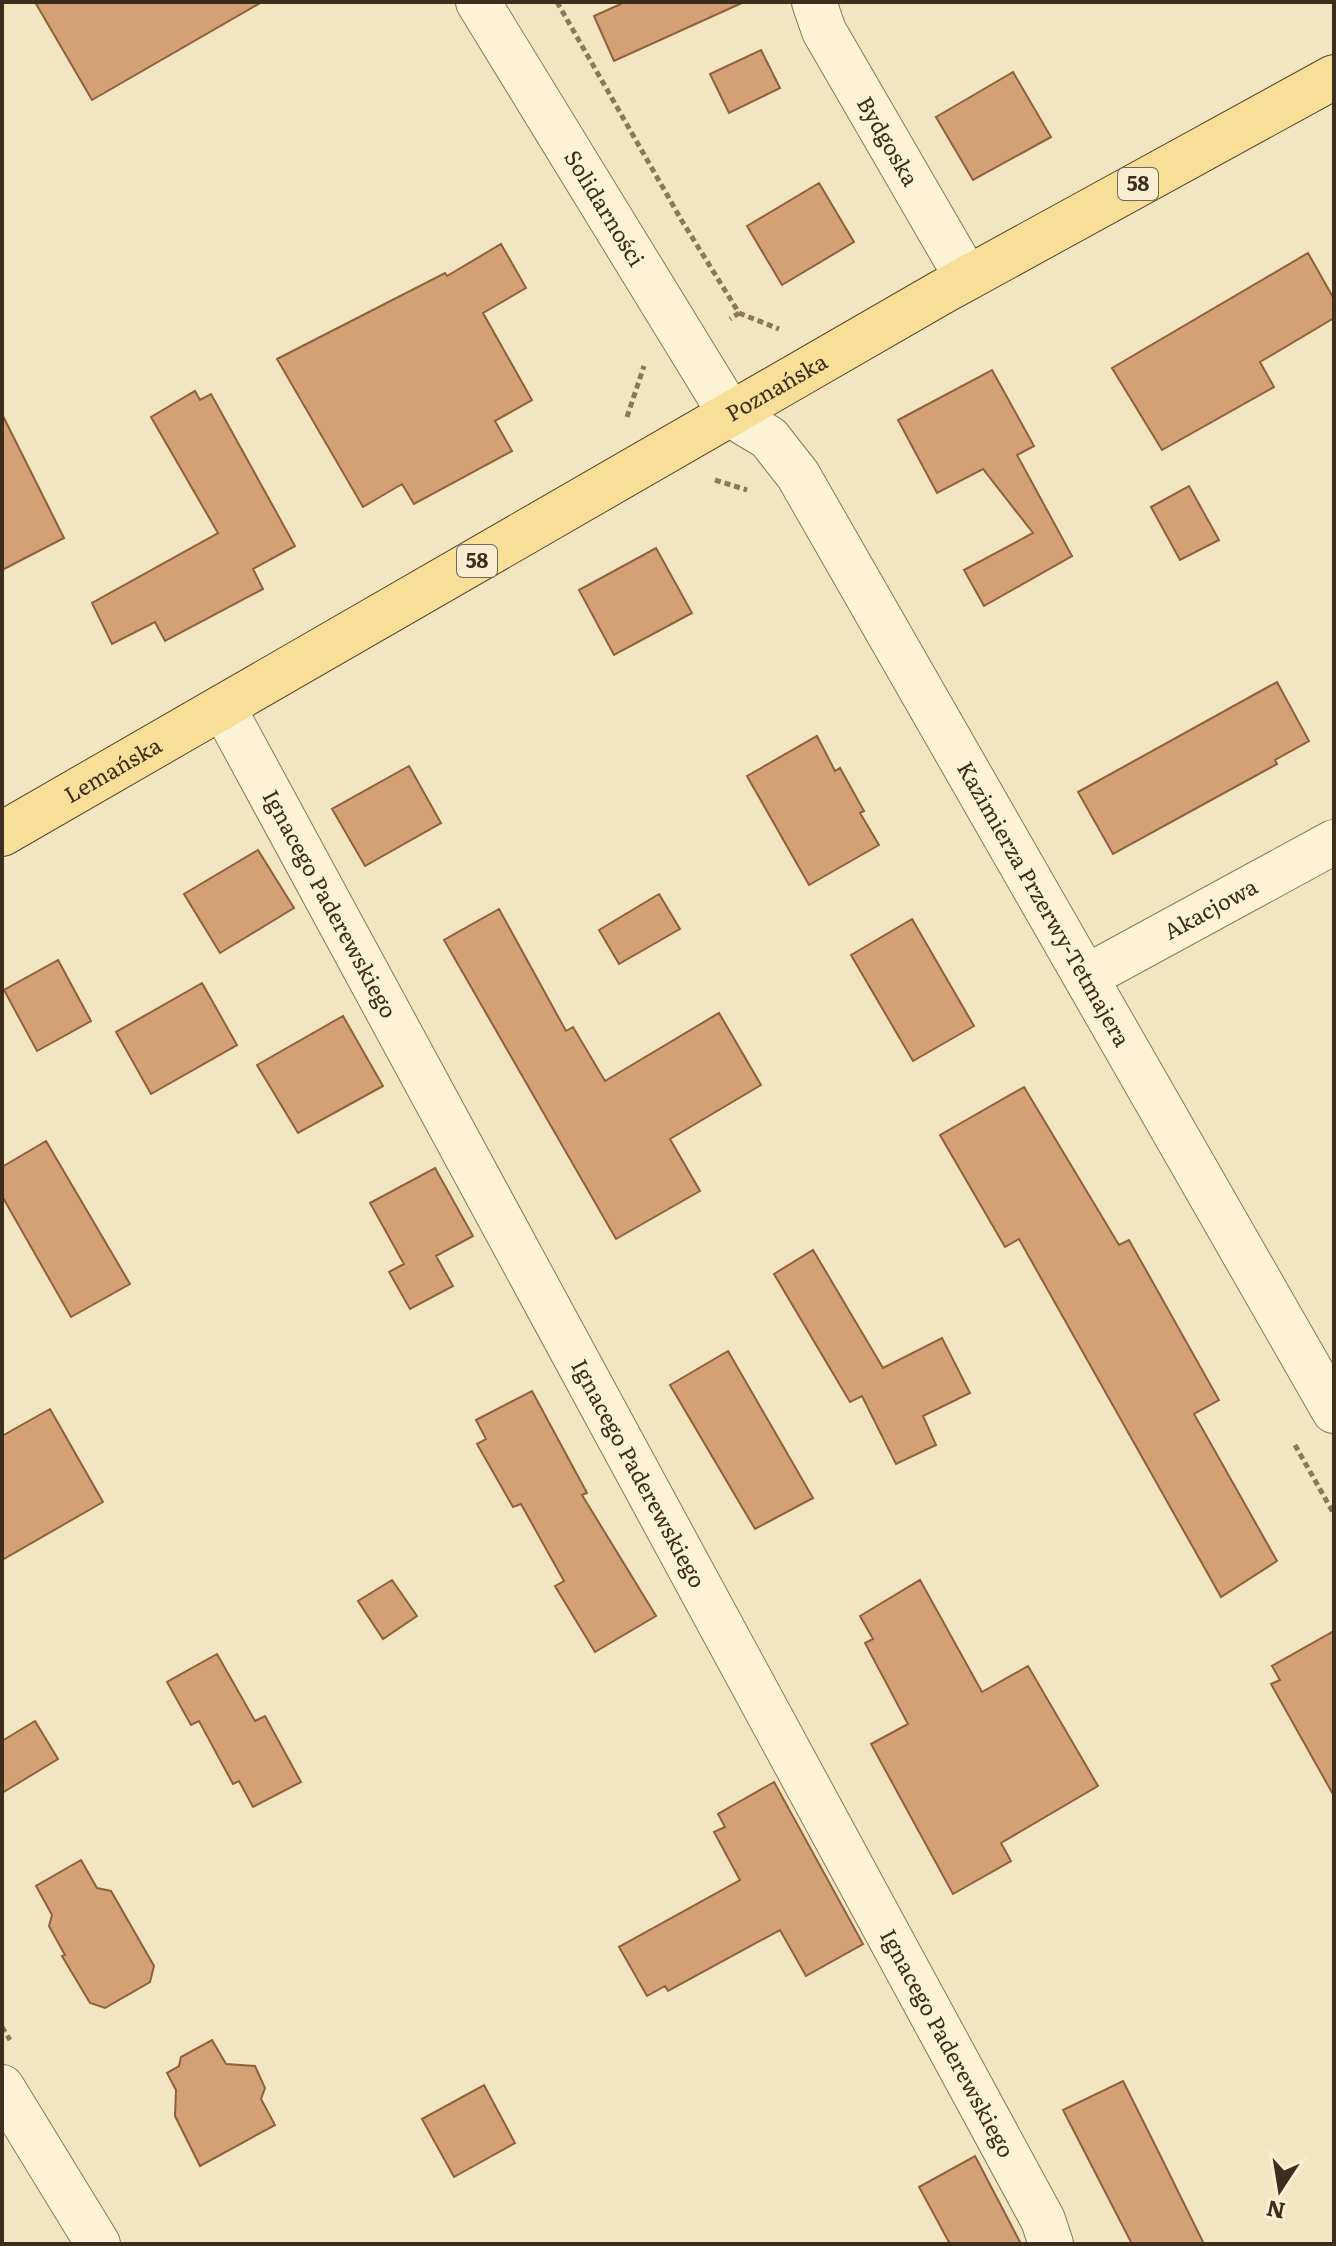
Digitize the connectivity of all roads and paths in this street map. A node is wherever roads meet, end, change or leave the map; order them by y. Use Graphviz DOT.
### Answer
graph roads {
  1 [pos="814,2"];
  2 [pos="486,5"];
  3 [pos="1334,77"];
  4 [pos="967,278"];
  5 [pos="731,415"];
  6 [pos="223,707"];
  7 [pos="2,834"];
  8 [pos="1334,842"];
  9 [pos="1086,977"];
  10 [pos="1334,1411"];
  11 [pos="4,2097"];
  12 [pos="98,2244"];
  13 [pos="1051,2244"];
  1 -- 4 [label="street, Bydgoska"];
  2 -- 5 [label="street, Solidarności"];
  3 -- 4 [label="main road, Poznańska / 58"];
  4 -- 5 [label="main road, Poznańska / 58"];
  5 -- 6 [label="main road, Poznańska / 58"];
  5 -- 9 [label="street, Kazimierza Przerwy-Tetmajera"];
  6 -- 7 [label="main road, Lemańska / 58"];
  6 -- 13 [label="street, Ignacego Paderewskiego"];
  8 -- 9 [label="street, Akacjowa"];
  9 -- 10 [label="street, Kazimierza Przerwy-Tetmajera"];
  11 -- 12 [label="street"];
}
